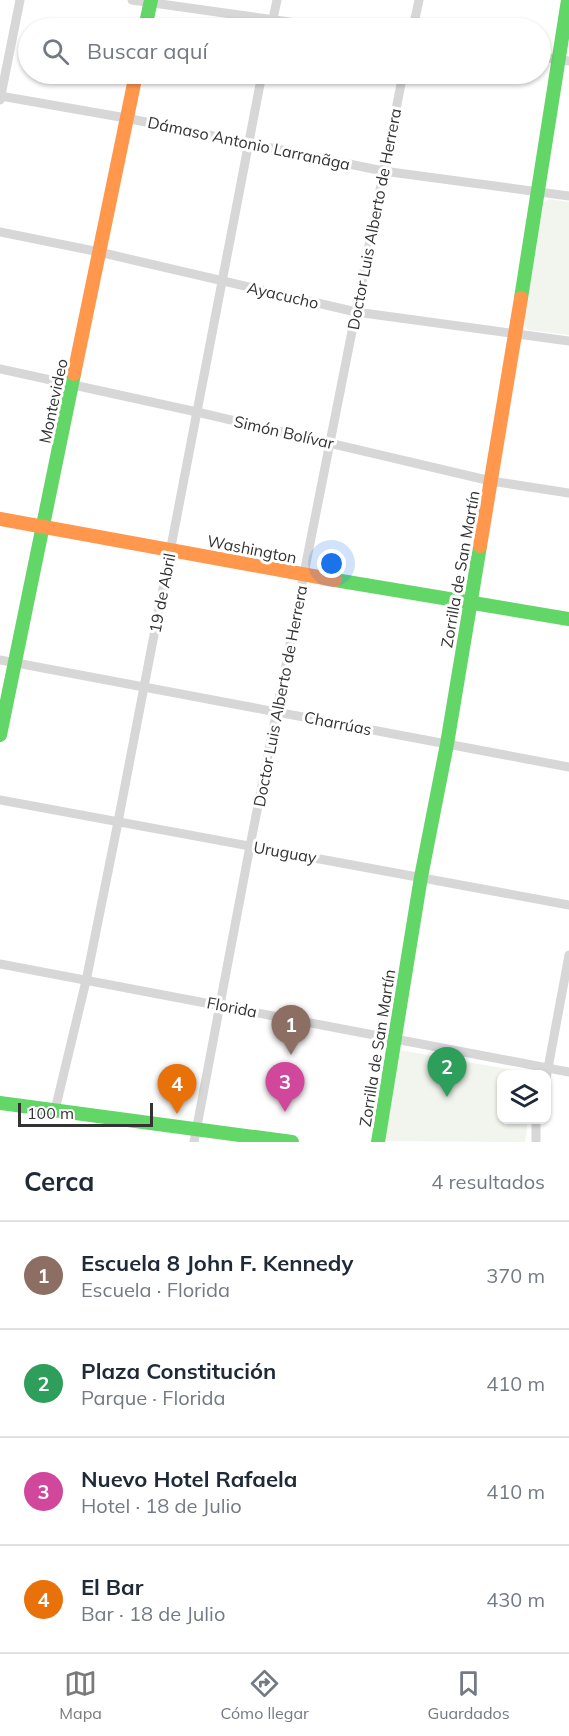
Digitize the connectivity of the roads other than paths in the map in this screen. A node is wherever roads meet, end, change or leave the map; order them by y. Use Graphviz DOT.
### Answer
graph roads {
  1 [pos="20,0"];
  2 [pos="132,0"];
  3 [pos="277,0"];
  4 [pos="419,0"];
  5 [pos="568,0"];
  6 [pos="151,1"];
  7 [pos="147,18"];
  8 [pos="240,18"];
  9 [pos="273,18"];
  10 [pos="415,18"];
  11 [pos="563,61"];
  12 [pos="134,84"];
  13 [pos="260,84"];
  14 [pos="401,84"];
  15 [pos="0,97"];
  16 [pos="126,118"];
  17 [pos="249,143"];
  18 [pos="383,171"];
  19 [pos="539,192"];
  20 [pos="569,196"];
  21 [pos="0,232"];
  22 [pos="99,252"];
  23 [pos="223,281"];
  24 [pos="356,312"];
  25 [pos="516,334"];
  26 [pos="569,341"];
  27 [pos="0,369"];
  28 [pos="73,385"];
  29 [pos="197,412"];
  30 [pos="330,443"];
  31 [pos="491,481"];
  32 [pos="569,493"];
  33 [pos="0,519"];
  34 [pos="44,527"];
  35 [pos="170,550"];
  36 [pos="304,575"];
  37 [pos="470,603"];
  38 [pos="569,619"];
  39 [pos="0,660"];
  40 [pos="15,663"];
  41 [pos="144,687"];
  42 [pos="277,712"];
  43 [pos="0,735"];
  44 [pos="447,744"];
  45 [pos="569,767"];
  46 [pos="0,800"];
  47 [pos="118,822"];
  48 [pos="250,846"];
  49 [pos="421,877"];
  50 [pos="569,904"];
  51 [pos="569,955"];
  52 [pos="0,964"];
  53 [pos="86,981"];
  54 [pos="219,1005"];
  55 [pos="395,1038"];
  56 [pos="548,1068"];
  57 [pos="569,1072"];
  58 [pos="0,1103"];
  59 [pos="55,1110"];
  60 [pos="536,1124"];
  61 [pos="195,1136"];
  62 [pos="292,1142"];
  63 [pos="378,1142"];
  64 [pos="536,1142"];
  1 -- 15 [label="street"];
  2 -- 6 [label="street"];
  3 -- 9 [label="street"];
  4 -- 10 [label="street"];
  5 -- 11 [label="street, Zorrilla de San Martín"];
  6 -- 7 [label="street"];
  6 -- 8 [label="street"];
  11 -- 19 [label="street, Zorrilla de San Martín"];
  12 -- 16 [label="street, Montevideo"];
  13 -- 17 [label="street, 19 de Abril"];
  14 -- 18 [label="street, Doctor Luis Alberto de Herrera"];
  15 -- 16 [label="street, Dámaso Antonio Larranãga"];
  16 -- 17 [label="street, Dámaso Antonio Larranãga"];
  16 -- 22 [label="street, Montevideo"];
  17 -- 18 [label="street, Dámaso Antonio Larranãga"];
  17 -- 23 [label="street, 19 de Abril"];
  18 -- 19 [label="street, Dámaso Antonio Larranãga"];
  18 -- 24 [label="street, Doctor Luis Alberto de Herrera"];
  19 -- 20 [label="street, Dámaso Antonio Larranãga"];
  19 -- 25 [label="street, Zorrilla de San Martín"];
  21 -- 22 [label="street, Ayacucho"];
  22 -- 23 [label="street, Ayacucho"];
  22 -- 28 [label="street, Montevideo"];
  23 -- 24 [label="street, Ayacucho"];
  23 -- 29 [label="street, 19 de Abril"];
  24 -- 25 [label="street, Ayacucho"];
  24 -- 30 [label="street, Doctor Luis Alberto de Herrera"];
  25 -- 26 [label="street, Ayacucho"];
  25 -- 31 [label="street, Zorrilla de San Martín"];
  27 -- 28 [label="street, Simón Bolívar"];
  28 -- 29 [label="street, Simón Bolívar"];
  28 -- 34 [label="street, Montevideo"];
  29 -- 30 [label="street, Simón Bolívar"];
  29 -- 35 [label="street, 19 de Abril"];
  30 -- 31 [label="street, Simón Bolívar"];
  30 -- 36 [label="street, Doctor Luis Alberto de Herrera"];
  31 -- 32 [label="street, Simón Bolívar"];
  31 -- 37 [label="street, Zorrilla de San Martín"];
  33 -- 34 [label="street, Washington"];
  34 -- 35 [label="street, Washington"];
  34 -- 40 [label="street, Montevideo"];
  35 -- 36 [label="street, Washington"];
  35 -- 41 [label="street, 19 de Abril"];
  36 -- 37 [label="street, Washington"];
  36 -- 42 [label="street, Doctor Luis Alberto de Herrera"];
  37 -- 38 [label="street, Washington"];
  37 -- 44 [label="street, Zorrilla de San Martín"];
  39 -- 40 [label="street, Charrúas"];
  40 -- 41 [label="street, Charrúas"];
  40 -- 43 [label="street, Montevideo"];
  41 -- 42 [label="street, Charrúas"];
  41 -- 47 [label="street, 19 de Abril"];
  42 -- 44 [label="street, Charrúas"];
  42 -- 48 [label="street, Doctor Luis Alberto de Herrera"];
  44 -- 45 [label="street, Charrúas"];
  44 -- 49 [label="street, Zorrilla de San Martín"];
  46 -- 47 [label="street, Uruguay"];
  47 -- 48 [label="street, Uruguay"];
  47 -- 53 [label="street, 19 de Abril"];
  48 -- 49 [label="street, Uruguay"];
  48 -- 54 [label="street, Doctor Luis Alberto de Herrera"];
  49 -- 50 [label="street, Uruguay"];
  49 -- 55 [label="street, Zorrilla de San Martín"];
  51 -- 56 [label="street"];
  52 -- 53 [label="street, Florida"];
  53 -- 54 [label="street, Florida"];
  53 -- 59 [label="street, 19 de Abril"];
  54 -- 55 [label="street, Florida"];
  54 -- 61 [label="street, Doctor Luis Alberto de Herrera"];
  55 -- 56 [label="street, Florida"];
  55 -- 63 [label="street, Zorrilla de San Martín"];
  56 -- 57 [label="street, Florida"];
  58 -- 59 [label="street"];
  59 -- 61 [label="street"];
  60 -- 64 [label="street"];
  61 -- 62 [label="street"];
}
